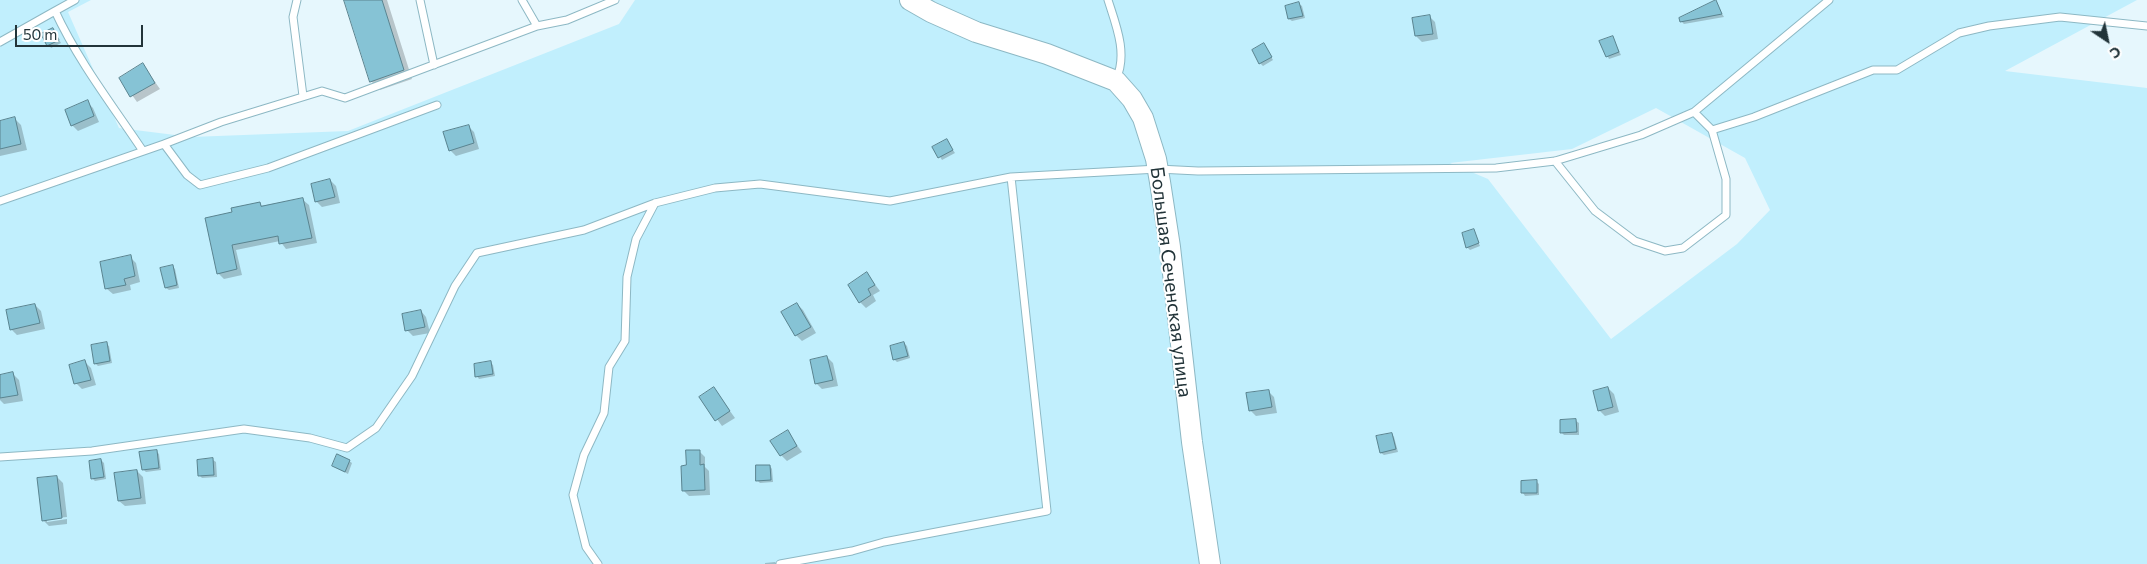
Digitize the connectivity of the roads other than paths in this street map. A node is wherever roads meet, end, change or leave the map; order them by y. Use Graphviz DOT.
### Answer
graph roads {
  1 [pos="75,0"];
  2 [pos="297,0"];
  3 [pos="420,0"];
  4 [pos="522,0"];
  5 [pos="615,0"];
  6 [pos="910,0"];
  7 [pos="1108,0"];
  8 [pos="1829,0"];
  9 [pos="56,11"];
  10 [pos="537,26"];
  11 [pos="2147,26"];
  12 [pos="0,42"];
  13 [pos="434,65"];
  14 [pos="1116,81"];
  15 [pos="303,96"];
  16 [pos="437,105"];
  17 [pos="1694,112"];
  18 [pos="1712,130"];
  19 [pos="164,144"];
  20 [pos="143,151"];
  21 [pos="1555,162"];
  22 [pos="1158,169"];
  23 [pos="1011,177"];
  24 [pos="0,201"];
  25 [pos="655,203"];
  26 [pos="0,457"];
  27 [pos="598,564"];
  28 [pos="780,564"];
  29 [pos="1210,564"];
  1 -- 9 [label="lane"];
  2 -- 15 [label="lane"];
  3 -- 13 [label="lane"];
  4 -- 10 [label="lane"];
  5 -- 10 [label="lane"];
  6 -- 14 [label="street, Большая Сеченская улица"];
  7 -- 14 [label="lane"];
  8 -- 17 [label="lane"];
  9 -- 12 [label="lane"];
  9 -- 20 [label="lane"];
  10 -- 13 [label="lane"];
  11 -- 18 [label="lane"];
  13 -- 15 [label="lane"];
  14 -- 22 [label="street, Большая Сеченская улица"];
  15 -- 19 [label="lane"];
  16 -- 19 [label="lane"];
  17 -- 18 [label="lane"];
  17 -- 21 [label="lane"];
  18 -- 21 [label="lane"];
  19 -- 20 [label="lane"];
  20 -- 24 [label="lane"];
  21 -- 22 [label="lane"];
  22 -- 23 [label="lane"];
  22 -- 29 [label="street, Большая Сеченская улица"];
  23 -- 25 [label="lane"];
  23 -- 28 [label="lane"];
  25 -- 26 [label="lane"];
  25 -- 27 [label="lane"];
}
